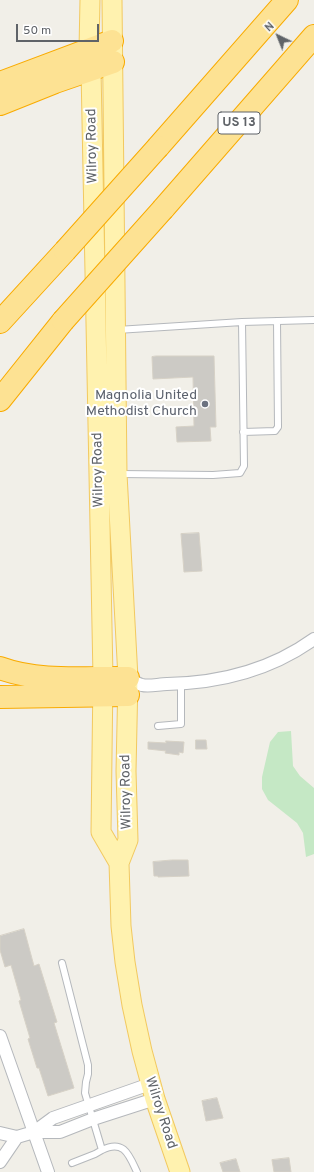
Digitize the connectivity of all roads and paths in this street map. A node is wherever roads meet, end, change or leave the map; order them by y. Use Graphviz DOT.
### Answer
graph roads {
  1 [pos="90,0"];
  2 [pos="112,0"];
  3 [pos="287,0"];
  4 [pos="314,36"];
  5 [pos="112,41"];
  6 [pos="90,59"];
  7 [pos="113,62"];
  8 [pos="0,82"];
  9 [pos="0,104"];
  10 [pos="65,251"];
  11 [pos="0,305"];
  12 [pos="314,320"];
  13 [pos="63,321"];
  14 [pos="277,321"];
  15 [pos="0,322"];
  16 [pos="242,322"];
  17 [pos="116,330"];
  18 [pos="0,387"];
  19 [pos="0,400"];
  20 [pos="243,432"];
  21 [pos="117,474"];
  22 [pos="314,639"];
  23 [pos="0,668"];
  24 [pos="181,684"];
  25 [pos="103,686"];
  26 [pos="133,686"];
  27 [pos="0,697"];
  28 [pos="158,726"];
  29 [pos="120,863"];
  30 [pos="62,963"];
  31 [pos="0,1036"];
  32 [pos="153,1092"];
  33 [pos="88,1106"];
  34 [pos="93,1119"];
  35 [pos="34,1132"];
  36 [pos="0,1133"];
  37 [pos="17,1137"];
  38 [pos="102,1150"];
  39 [pos="0,1162"];
  40 [pos="72,1163"];
  41 [pos="48,1172"];
  42 [pos="137,1172"];
  43 [pos="180,1172"];
  1 -- 6 [label="main road, Wilroy Road"];
  2 -- 5 [label="main road, Wilroy Road"];
  3 -- 10 [label="highway, bridge"];
  4 -- 13 [label="highway, US 13, bridge"];
  5 -- 6 [label="highway"];
  5 -- 7 [label="main road, Wilroy Road"];
  6 -- 7 [label="highway"];
  6 -- 8 [label="highway"];
  6 -- 9 [label="highway"];
  6 -- 25 [label="main road, Wilroy Road"];
  7 -- 17 [label="main road, Wilroy Road"];
  10 -- 11 [label="highway"];
  10 -- 15 [label="highway"];
  12 -- 14 [label="lane"];
  13 -- 18 [label="highway, US 13"];
  13 -- 19 [label="highway"];
  14 -- 16 [label="lane"];
  14 -- 20 [label="lane"];
  16 -- 17 [label="lane"];
  16 -- 20 [label="lane"];
  17 -- 21 [label="main road, Wilroy Road"];
  20 -- 21 [label="lane"];
  21 -- 26 [label="main road, Wilroy Road"];
  22 -- 24 [label="street"];
  23 -- 25 [label="highway"];
  24 -- 26 [label="street"];
  24 -- 28 [label="lane"];
  25 -- 26 [label="highway"];
  25 -- 27 [label="highway"];
  25 -- 29 [label="main road, Wilroy Road"];
  26 -- 29 [label="main road, Wilroy Road"];
  29 -- 32 [label="main road, Wilroy Road"];
  30 -- 33 [label="lane"];
  31 -- 35 [label="street"];
  32 -- 33 [label="street"];
  32 -- 34 [label="street"];
  32 -- 43 [label="main road, Wilroy Road"];
  33 -- 34 [label="lane"];
  33 -- 35 [label="street"];
  34 -- 35 [label="street"];
  34 -- 38 [label="lane"];
  35 -- 37 [label="street"];
  35 -- 41 [label="street"];
  36 -- 37 [label="street"];
  37 -- 39 [label="street"];
  38 -- 40 [label="lane"];
  38 -- 42 [label="lane"];
}
